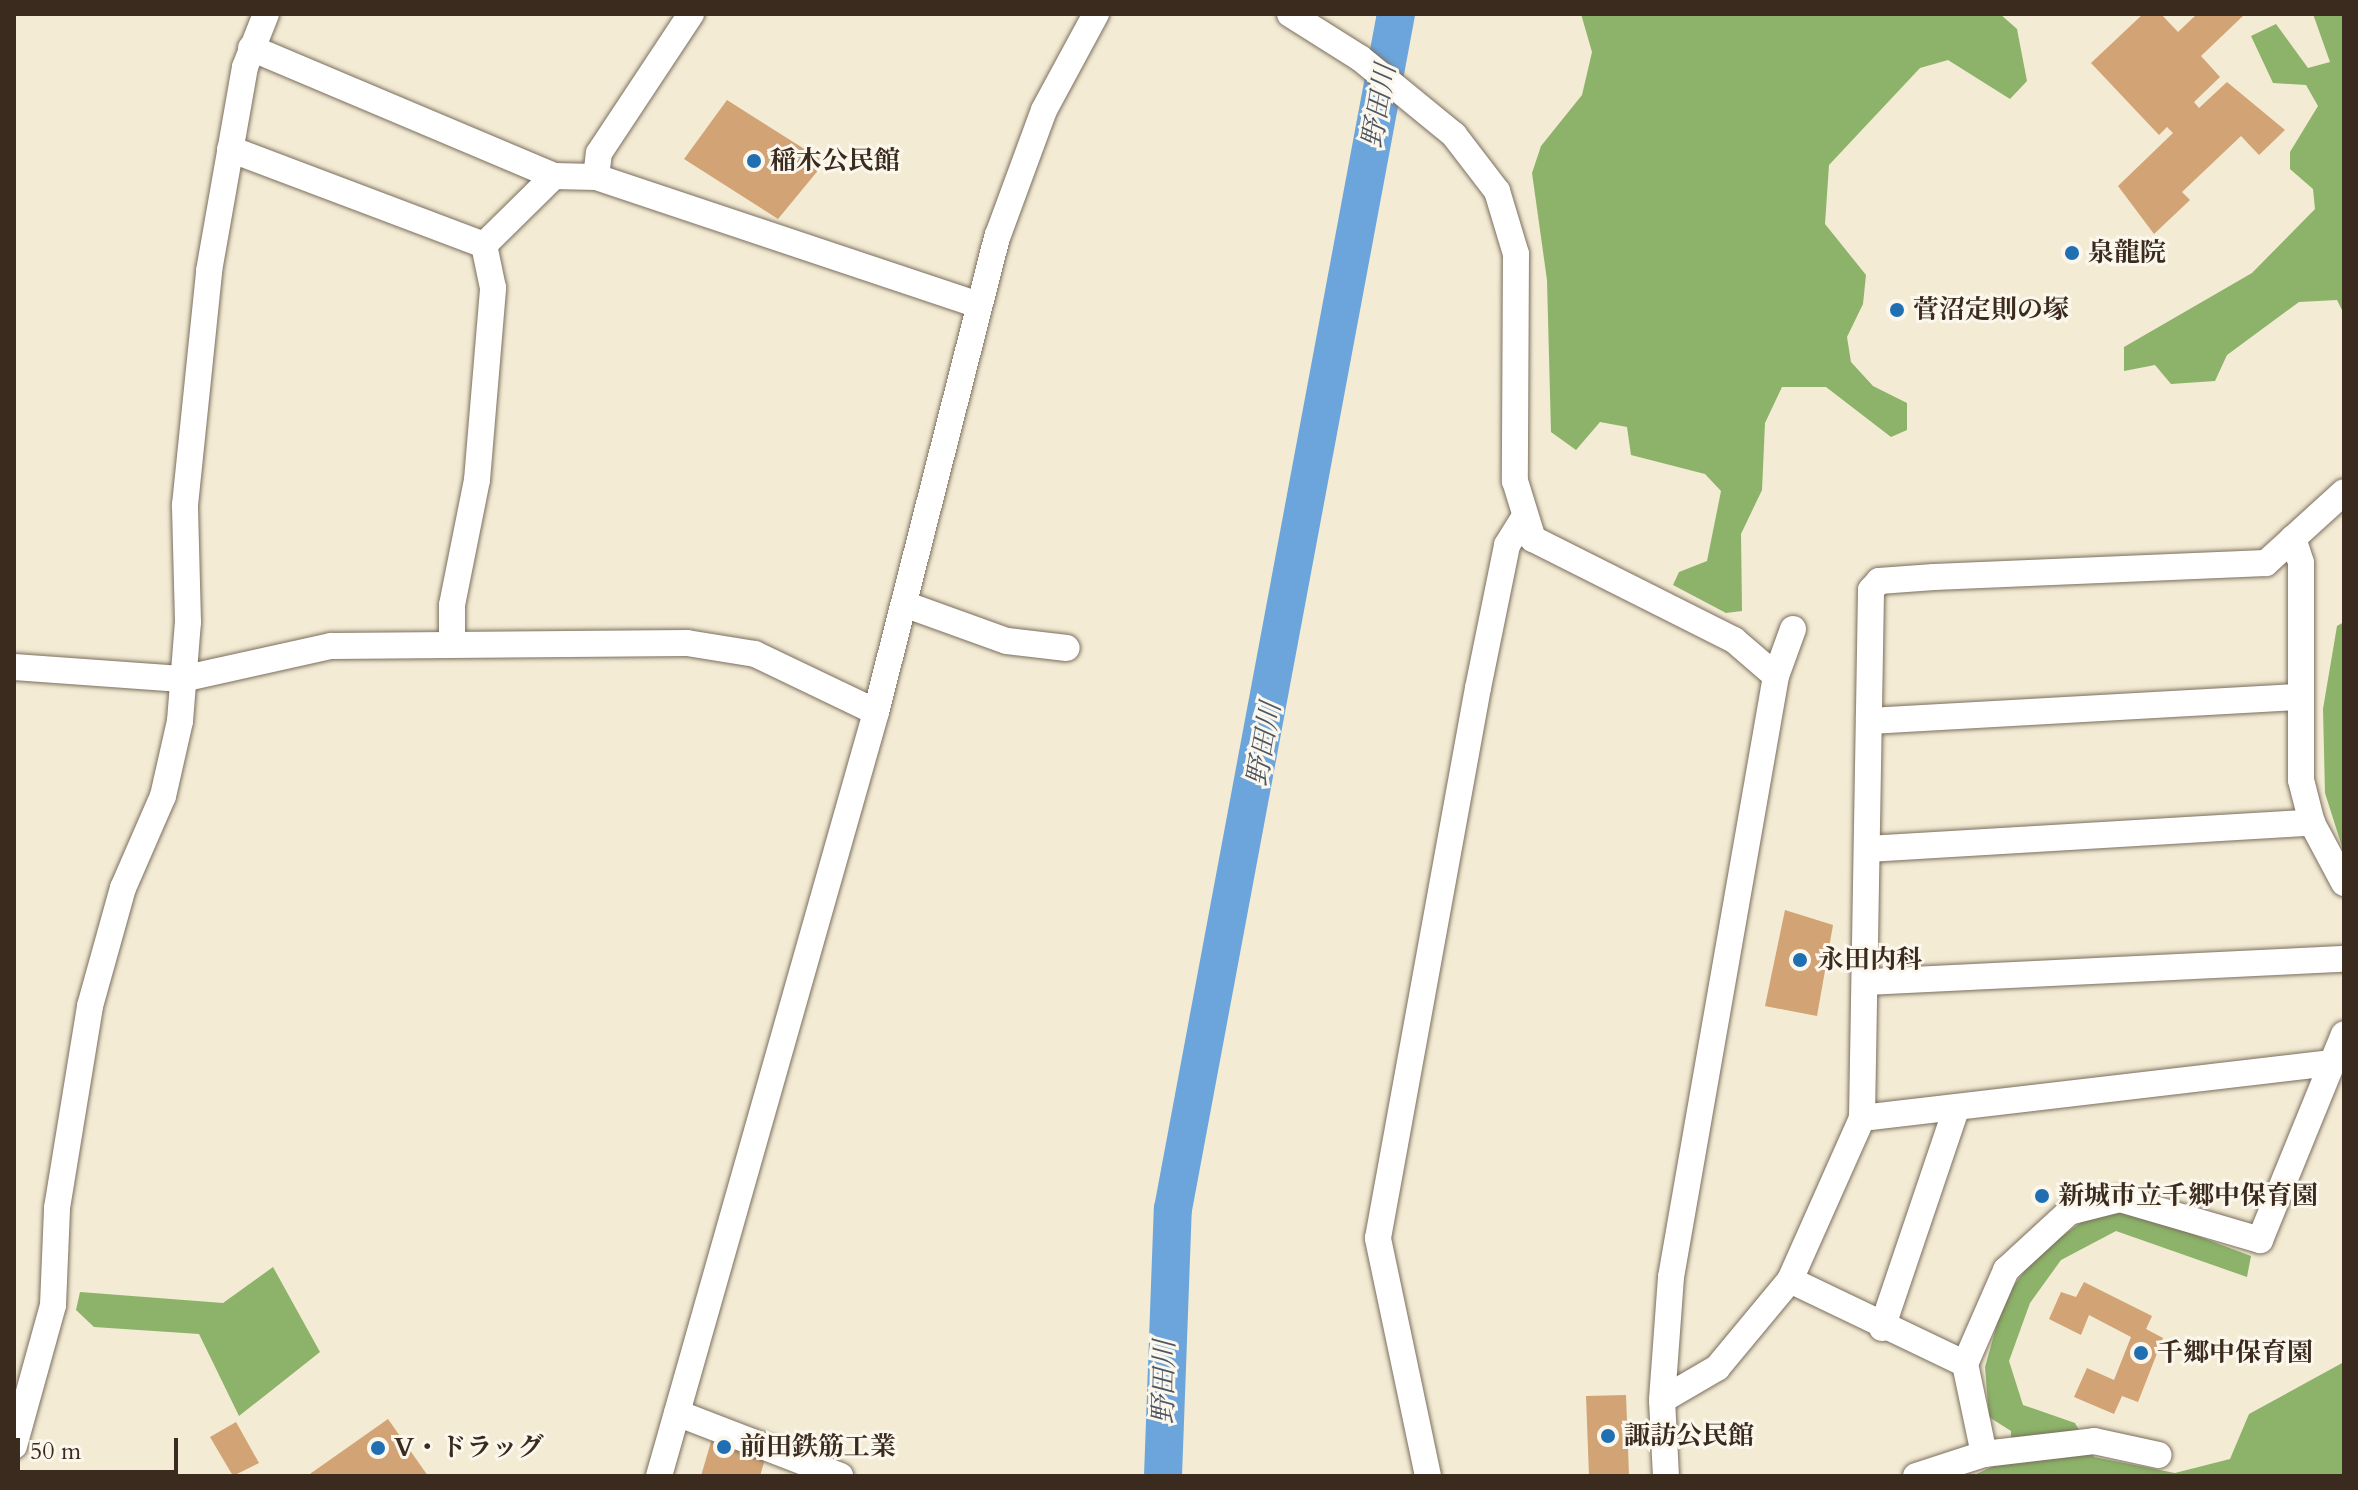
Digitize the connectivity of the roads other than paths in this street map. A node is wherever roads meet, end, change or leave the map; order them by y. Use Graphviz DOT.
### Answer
graph roads {
  1 [pos="266,14"];
  2 [pos="691,14"];
  3 [pos="1096,14"];
  4 [pos="1290,14"];
  5 [pos="251,48"];
  6 [pos="230,149"];
  7 [pos="554,176"];
  8 [pos="596,177"];
  9 [pos="484,245"];
  10 [pos="979,305"];
  11 [pos="2344,492"];
  12 [pos="1522,521"];
  13 [pos="2293,538"];
  14 [pos="904,604"];
  15 [pos="1793,629"];
  16 [pos="452,642"];
  17 [pos="1067,648"];
  18 [pos="14,667"];
  19 [pos="1776,676"];
  20 [pos="182,679"];
  21 [pos="2297,697"];
  22 [pos="876,712"];
  23 [pos="1869,721"];
  24 [pos="2312,823"];
  25 [pos="1868,849"];
  26 [pos="2344,883"];
  27 [pos="2344,959"];
  28 [pos="1869,982"];
  29 [pos="2344,1034"];
  30 [pos="2332,1063"];
  31 [pos="1956,1110"];
  32 [pos="1862,1118"];
  33 [pos="1790,1280"];
  34 [pos="1882,1328"];
  35 [pos="1965,1364"];
  36 [pos="1662,1400"];
  37 [pos="677,1413"];
  38 [pos="14,1446"];
  39 [pos="1984,1454"];
  40 [pos="2158,1455"];
  41 [pos="659,1476"];
  42 [pos="840,1476"];
  43 [pos="1428,1476"];
  44 [pos="1666,1476"];
  45 [pos="1916,1476"];
  1 -- 5 [label="street"];
  2 -- 8 [label="street"];
  3 -- 10 [label="street"];
  4 -- 12 [label="street"];
  5 -- 6 [label="street"];
  5 -- 7 [label="street"];
  6 -- 9 [label="street"];
  6 -- 20 [label="street"];
  7 -- 8 [label="street"];
  7 -- 9 [label="street"];
  8 -- 10 [label="street"];
  9 -- 16 [label="street"];
  10 -- 14 [label="street"];
  11 -- 13 [label="street"];
  12 -- 19 [label="street"];
  12 -- 43 [label="street"];
  13 -- 21 [label="street"];
  13 -- 23 [label="street"];
  14 -- 17 [label="street"];
  14 -- 22 [label="street"];
  15 -- 19 [label="street"];
  16 -- 20 [label="street"];
  16 -- 22 [label="street"];
  18 -- 20 [label="street"];
  19 -- 36 [label="street"];
  20 -- 38 [label="street"];
  21 -- 23 [label="street"];
  21 -- 24 [label="street"];
  22 -- 37 [label="street"];
  23 -- 25 [label="street"];
  24 -- 25 [label="street"];
  24 -- 26 [label="street"];
  25 -- 28 [label="street"];
  27 -- 28 [label="street"];
  28 -- 32 [label="street"];
  29 -- 30 [label="street"];
  30 -- 31 [label="street"];
  30 -- 35 [label="street"];
  31 -- 32 [label="street"];
  31 -- 34 [label="street"];
  32 -- 33 [label="street"];
  33 -- 34 [label="street"];
  33 -- 36 [label="street"];
  34 -- 35 [label="street"];
  35 -- 39 [label="street"];
  36 -- 44 [label="street"];
  37 -- 41 [label="street"];
  37 -- 42 [label="street"];
  39 -- 40 [label="street"];
  39 -- 45 [label="street"];
}
